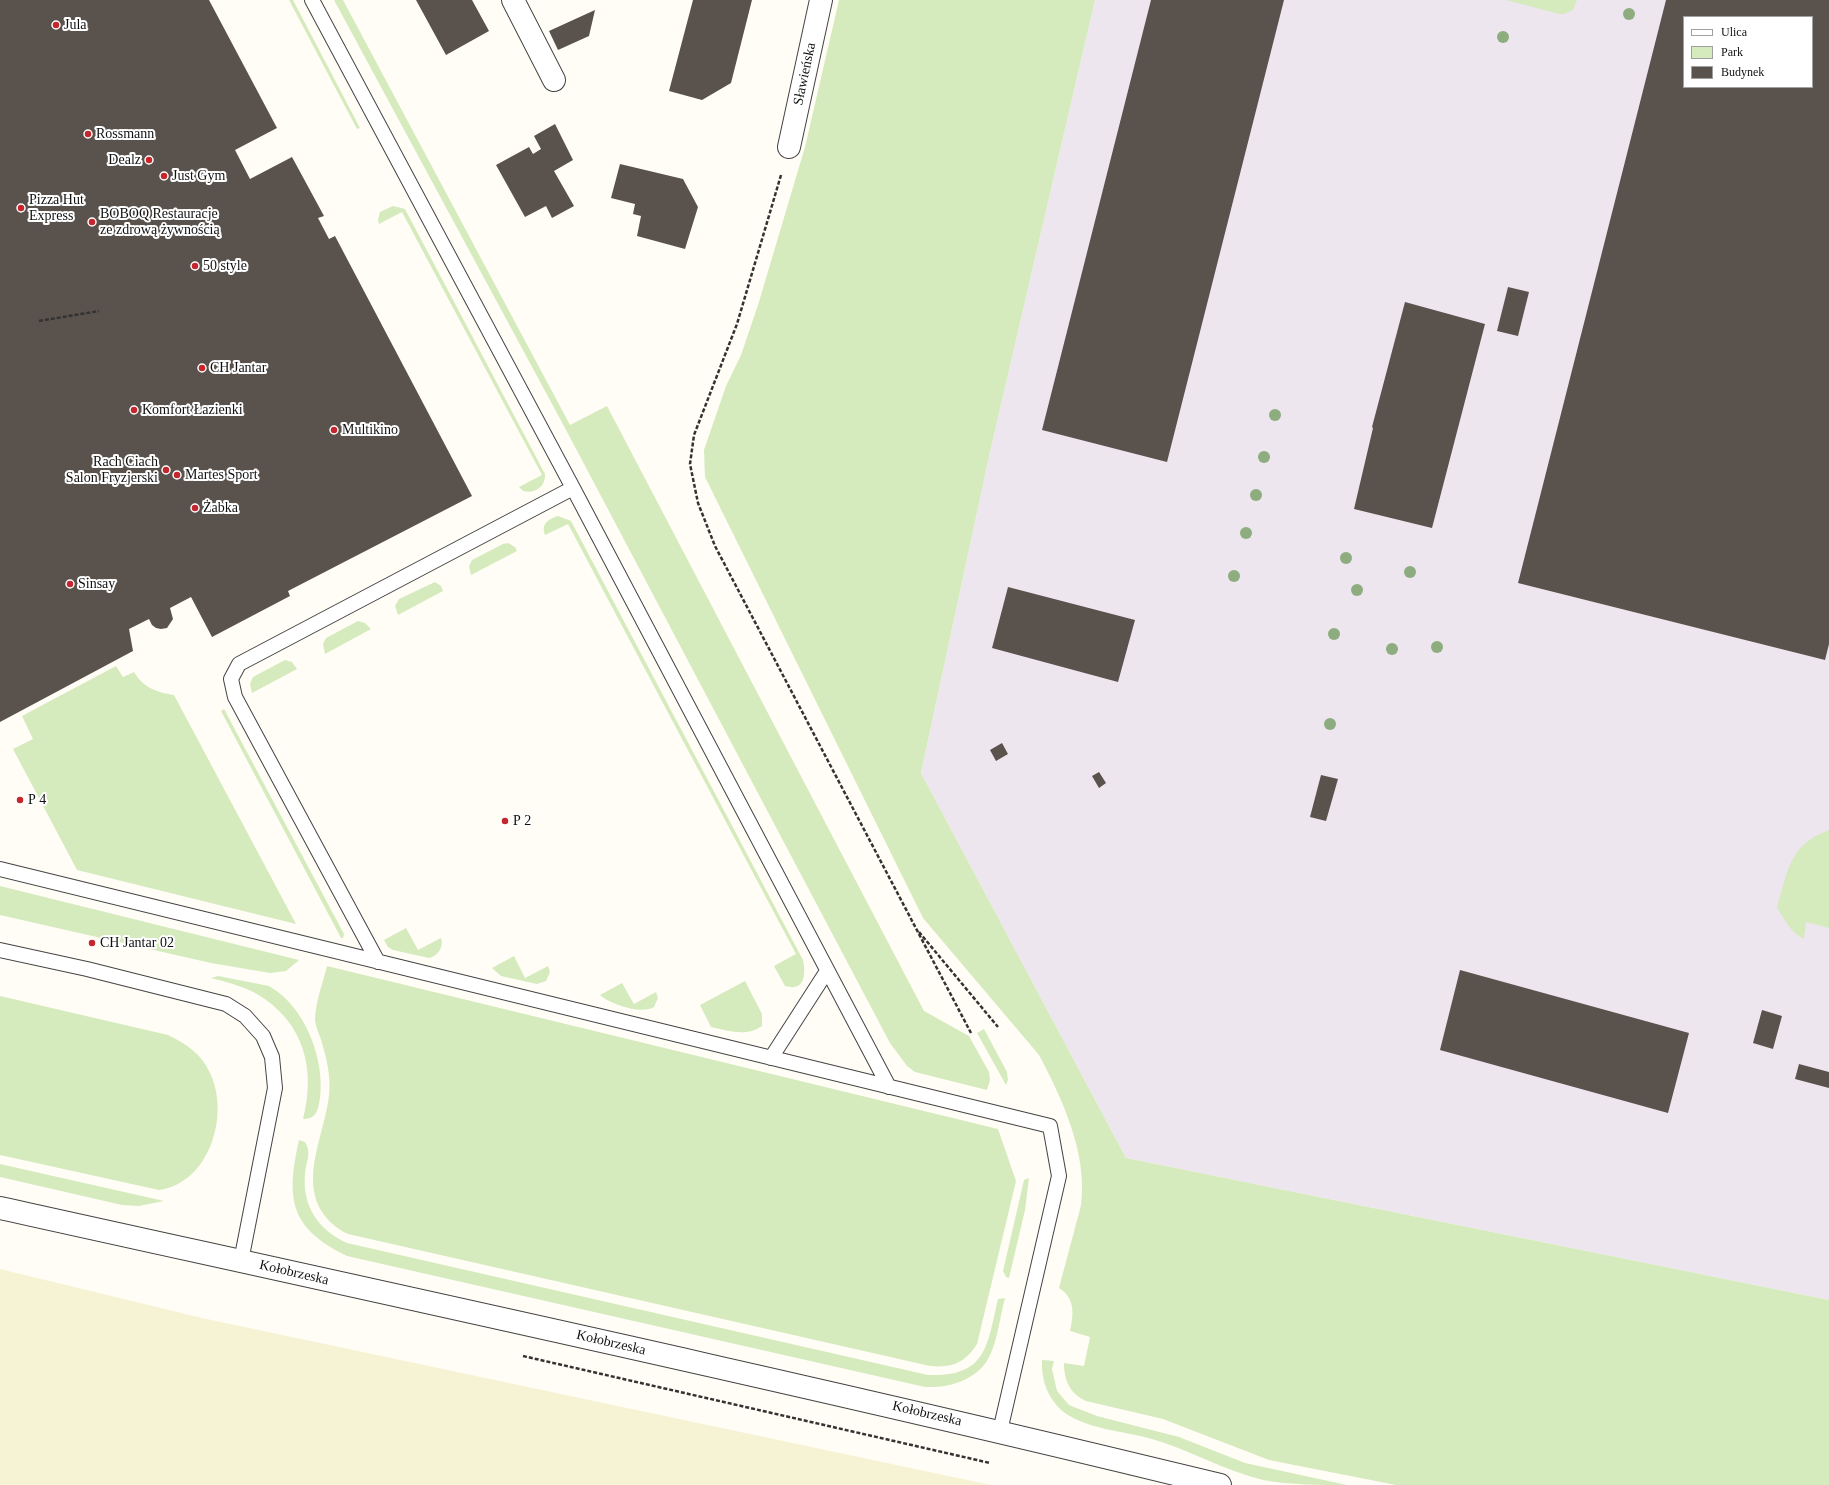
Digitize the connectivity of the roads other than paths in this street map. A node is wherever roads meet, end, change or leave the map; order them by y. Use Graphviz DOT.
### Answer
graph roads {
  1 [pos="312,0"];
  2 [pos="513,0"];
  3 [pos="821,0"];
  4 [pos="554,80"];
  5 [pos="789,147"];
  6 [pos="573,488"];
  7 [pos="0,869"];
  8 [pos="0,950"];
  9 [pos="378,962"];
  10 [pos="827,971"];
  11 [pos="771,1058"];
  12 [pos="889,1087"];
  13 [pos="0,1208"];
  14 [pos="240,1261"];
  15 [pos="1000,1431"];
  16 [pos="1220,1485"];
  1 -- 6 [label="lane"];
  2 -- 4 [label="street"];
  3 -- 5 [label="street, Sławieńska"];
  6 -- 9 [label="lane"];
  6 -- 10 [label="lane"];
  7 -- 9 [label="lane"];
  8 -- 14 [label="lane"];
  9 -- 11 [label="lane"];
  10 -- 11 [label="lane"];
  10 -- 12 [label="lane"];
  11 -- 12 [label="lane"];
  12 -- 15 [label="lane"];
  13 -- 14 [label="street, Kołobrzeska"];
  14 -- 15 [label="street, Kołobrzeska"];
  15 -- 16 [label="street, Kołobrzeska"];
}
